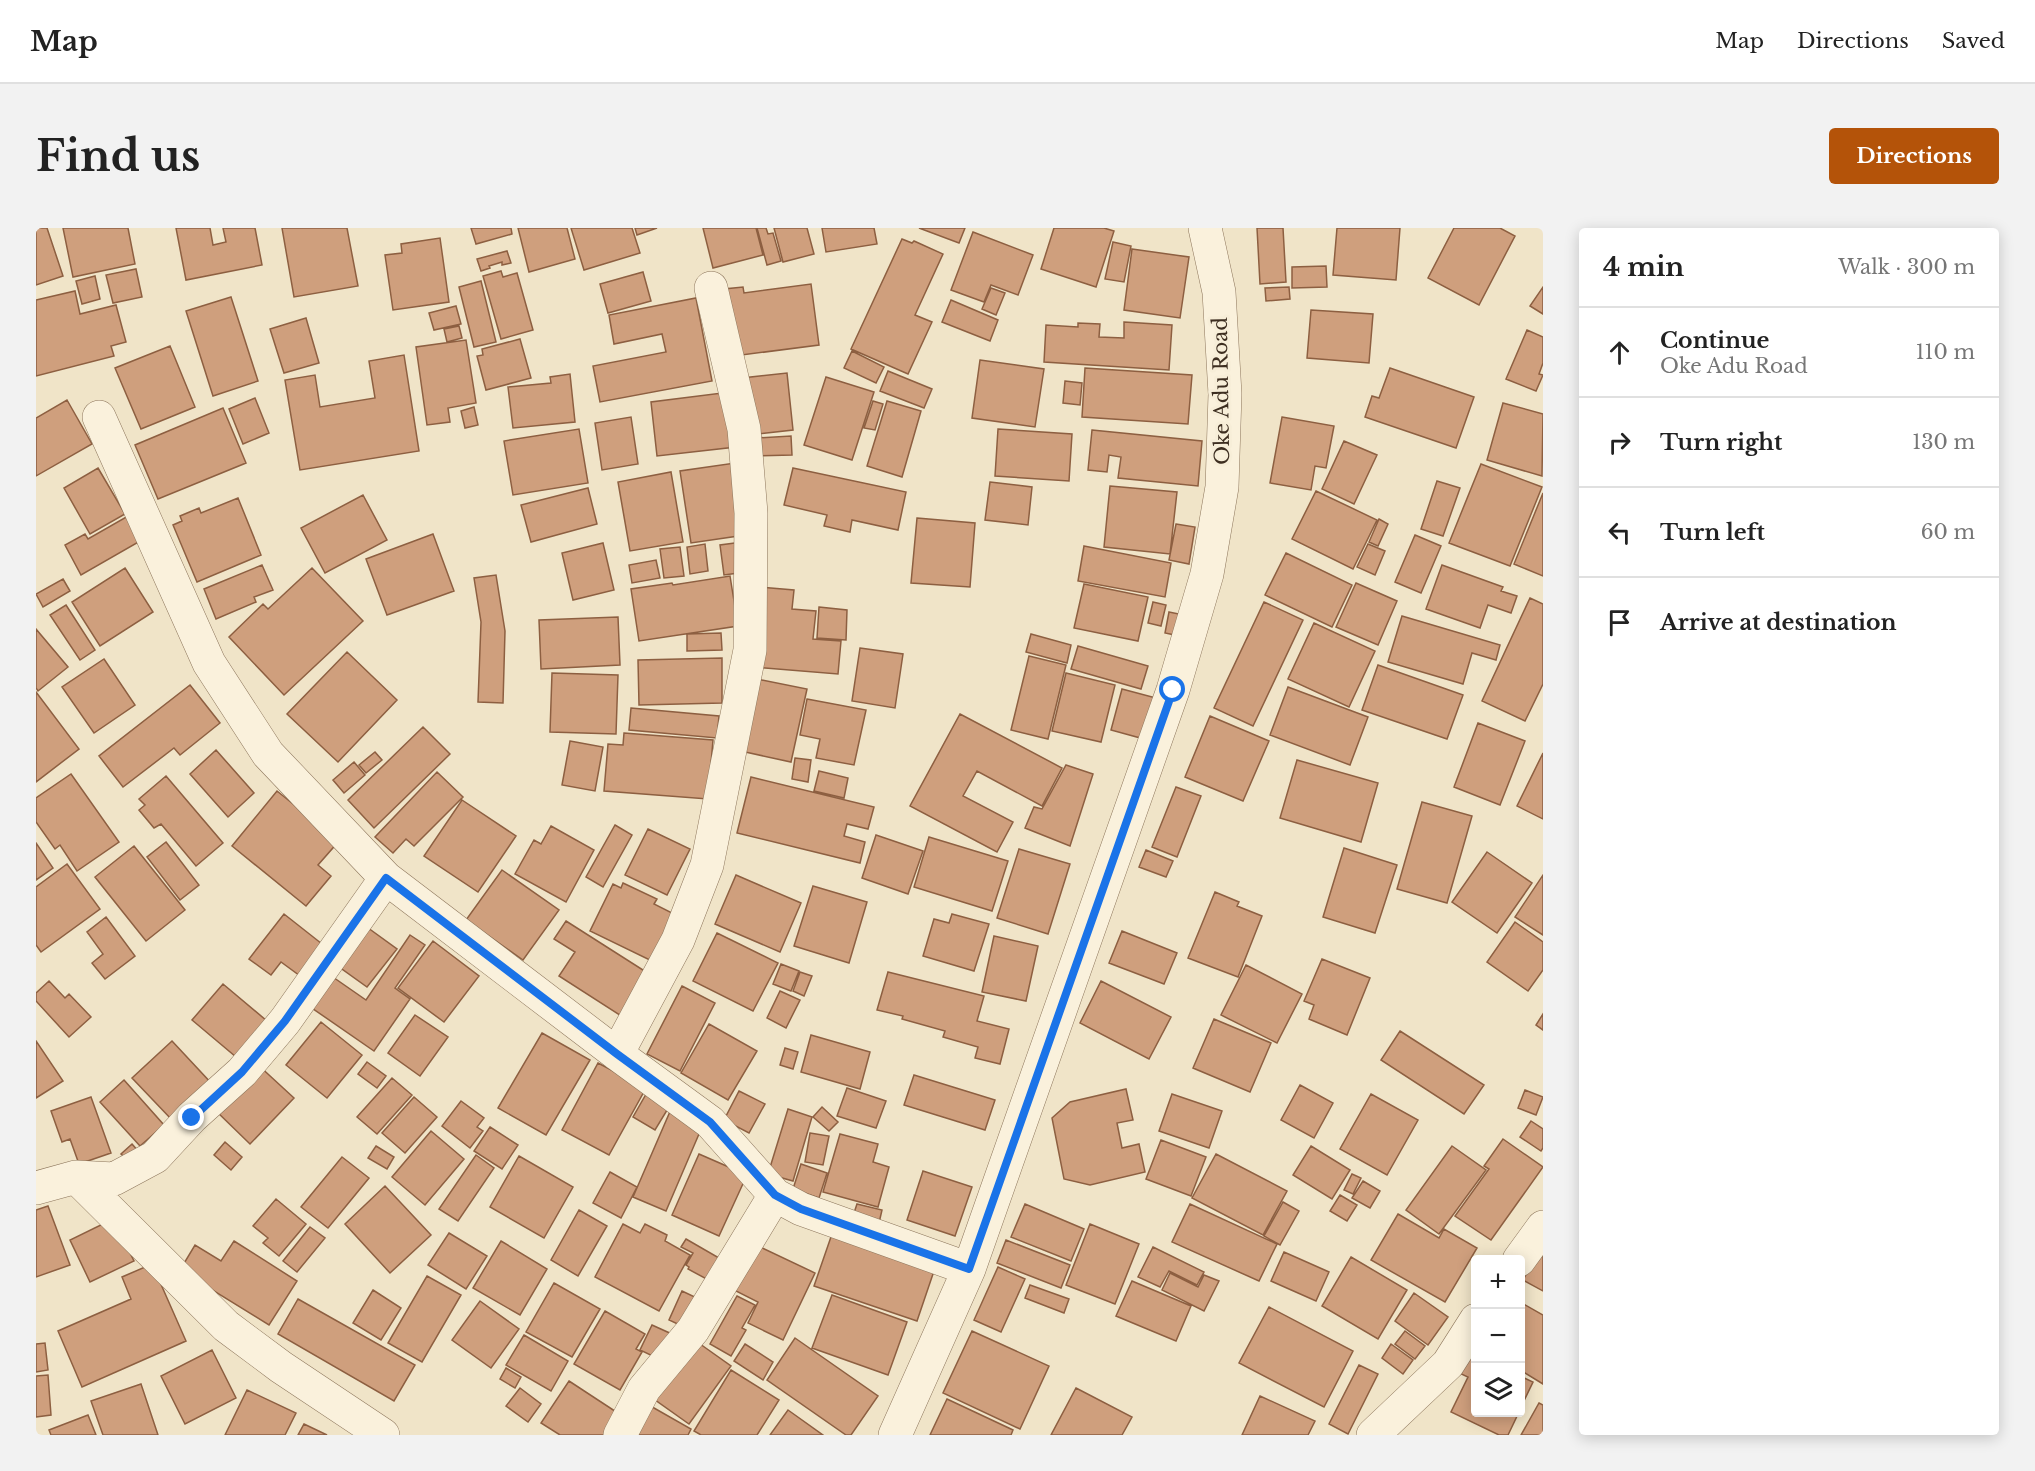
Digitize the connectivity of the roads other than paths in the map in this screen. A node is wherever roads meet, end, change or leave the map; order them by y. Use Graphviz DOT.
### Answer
graph roads {
  1 [pos="1205,228"];
  2 [pos="711,288"];
  3 [pos="99,417"];
  4 [pos="386,878"];
  5 [pos="617,1054"];
  6 [pos="76,1177"];
  7 [pos="36,1188"];
  8 [pos="775,1195"];
  9 [pos="1543,1227"];
  10 [pos="1523,1255"];
  11 [pos="969,1269"];
  12 [pos="1471,1328"];
  13 [pos="383,1435"];
  14 [pos="620,1435"];
  15 [pos="895,1435"];
  16 [pos="1373,1435"];
  1 -- 11 [label="street, Oke Adu Road"];
  2 -- 5 [label="street"];
  3 -- 4 [label="street"];
  4 -- 5 [label="street"];
  4 -- 6 [label="street"];
  5 -- 8 [label="street"];
  6 -- 7 [label="street"];
  6 -- 13 [label="street"];
  8 -- 11 [label="street"];
  8 -- 14 [label="street"];
  9 -- 10 [label="street"];
  11 -- 15 [label="street, Oke Adu Road"];
  12 -- 16 [label="street"];
}
